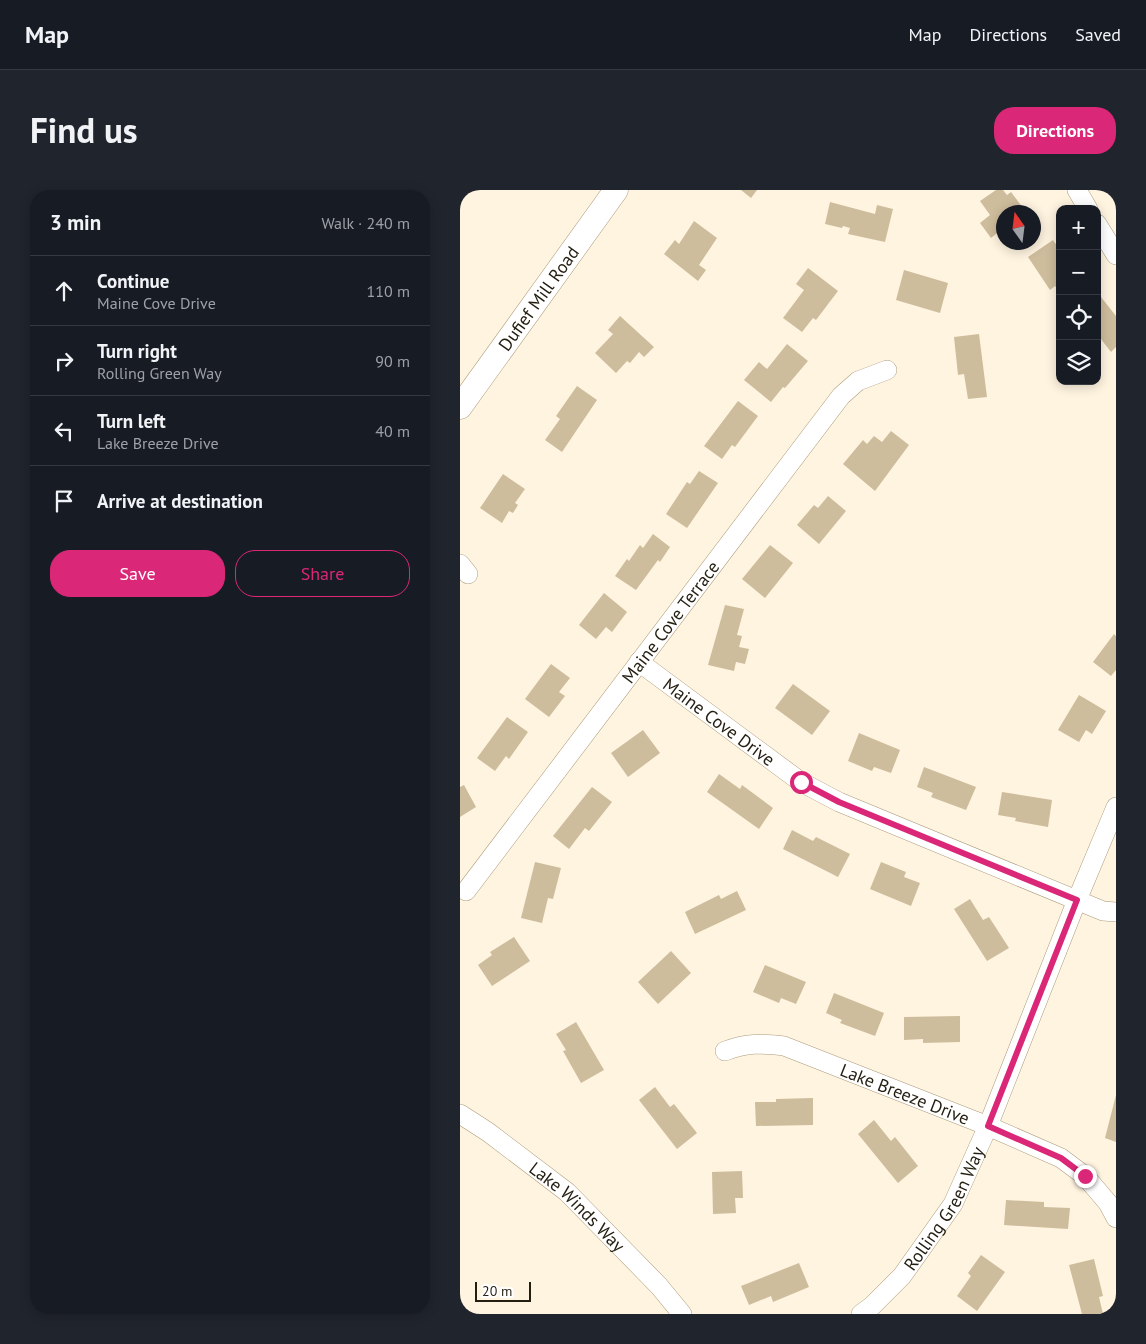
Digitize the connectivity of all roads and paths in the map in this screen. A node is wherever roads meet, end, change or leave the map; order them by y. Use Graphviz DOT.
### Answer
graph roads {
  1 [pos="616,190"];
  2 [pos="1077,190"];
  3 [pos="1086,205"];
  4 [pos="1101,231"];
  5 [pos="1116,255"];
  6 [pos="888,370"];
  7 [pos="460,407"];
  8 [pos="639,662"];
  9 [pos="1116,807"];
  10 [pos="466,891"];
  11 [pos="1077,900"];
  12 [pos="1116,912"];
  13 [pos="724,1051"];
  14 [pos="460,1114"];
  15 [pos="988,1126"];
  16 [pos="1116,1218"];
  17 [pos="682,1314"];
  18 [pos="861,1314"];
  1 -- 7 [label="main road, Dufief Mill Road"];
  2 -- 3 [label="street"];
  4 -- 5 [label="street"];
  6 -- 8 [label="street, Maine Cove Terrace"];
  8 -- 10 [label="street, Maine Cove Terrace"];
  8 -- 11 [label="street, Maine Cove Drive"];
  9 -- 11 [label="street, Rolling Green Way"];
  11 -- 12 [label="street, Maine Cove Drive"];
  11 -- 15 [label="street, Rolling Green Way"];
  13 -- 15 [label="street, Lake Breeze Drive"];
  14 -- 17 [label="street, Lake Winds Way"];
  15 -- 16 [label="street, Lake Breeze Drive"];
  15 -- 18 [label="street, Rolling Green Way"];
}
